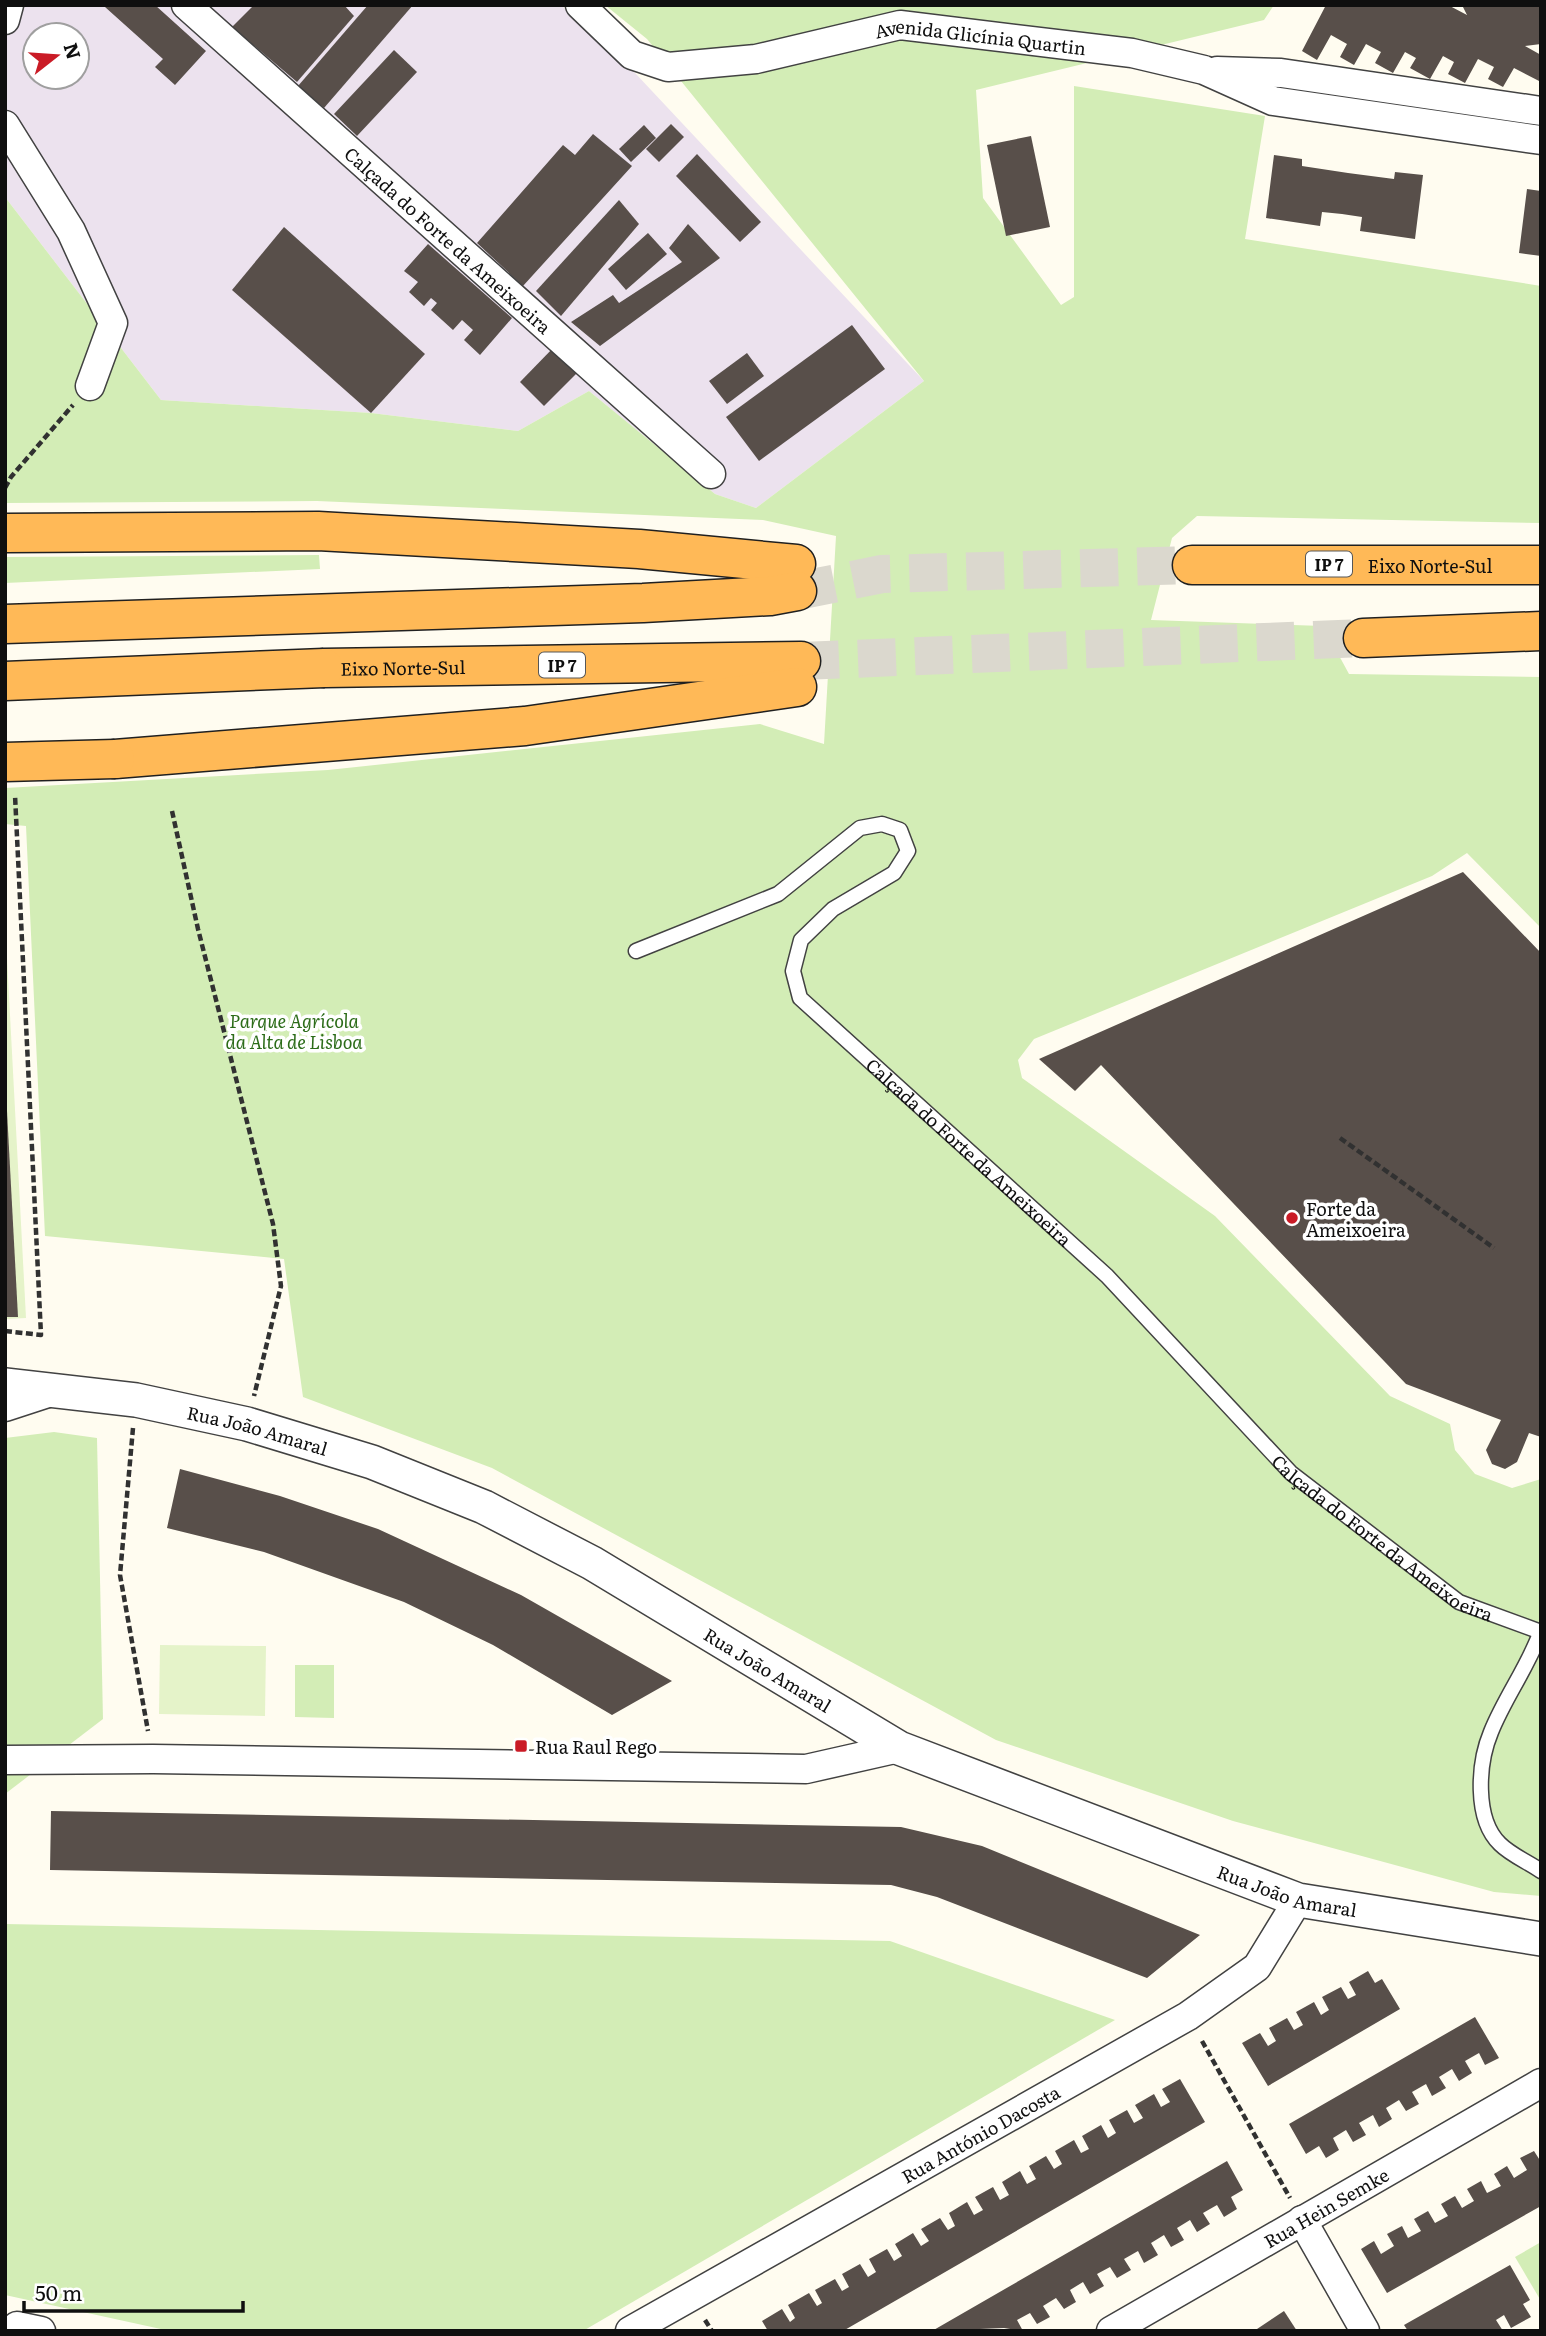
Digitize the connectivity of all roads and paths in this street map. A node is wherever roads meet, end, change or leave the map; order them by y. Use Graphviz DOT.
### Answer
graph roads {
  1 [pos="9,5"];
  2 [pos="186,5"];
  3 [pos="580,5"];
  4 [pos="5,20"];
  5 [pos="1204,70"];
  6 [pos="1541,111"];
  7 [pos="5,125"];
  8 [pos="1541,140"];
  9 [pos="90,386"];
  10 [pos="711,474"];
  11 [pos="5,488"];
  12 [pos="5,533"];
  13 [pos="1192,565"];
  14 [pos="1541,565"];
  15 [pos="5,624"];
  16 [pos="1541,631"];
  17 [pos="1363,638"];
  18 [pos="5,681"];
  19 [pos="10,775"];
  20 [pos="172,811"];
  21 [pos="636,951"];
  22 [pos="1340,1138"];
  23 [pos="1494,1248"];
  24 [pos="5,1331"];
  25 [pos="5,1385"];
  26 [pos="60,1390"];
  27 [pos="136,1400"];
  28 [pos="5,1407"];
  29 [pos="247,1424"];
  30 [pos="1541,1632"];
  31 [pos="900,1748"];
  32 [pos="153,1759"];
  33 [pos="5,1760"];
  34 [pos="1541,1871"];
  35 [pos="1298,1900"];
  36 [pos="1541,1939"];
  37 [pos="1188,2016"];
  38 [pos="1541,2083"];
  39 [pos="1288,2193"];
  40 [pos="1303,2220"];
  41 [pos="630,2331"];
  42 [pos="1111,2331"];
  43 [pos="1365,2331"];
  1 -- 4 [label="street"];
  2 -- 10 [label="street, Calçada do Forte da Ameixoeira"];
  3 -- 5 [label="street, Avenida Glicínia Quartin"];
  5 -- 6 [label="street, Avenida Glicínia Quartin"];
  5 -- 8 [label="street, Avenida Glicínia Quartin"];
  7 -- 9 [label="street"];
  9 -- 11 [label="path"];
  12 -- 15 [label="highway"];
  13 -- 14 [label="highway, Eixo Norte-Sul / IP 7"];
  16 -- 17 [label="highway"];
  18 -- 19 [label="highway, Eixo Norte-Sul / IP 7, bridge"];
  19 -- 24 [label="path"];
  20 -- 29 [label="path"];
  21 -- 30 [label="lane, Calçada do Forte da Ameixoeira"];
  22 -- 23 [label="path"];
  25 -- 26 [label="street, Rua João Amaral"];
  26 -- 27 [label="street, Rua João Amaral"];
  26 -- 28 [label="street"];
  27 -- 29 [label="street, Rua João Amaral"];
  27 -- 32 [label="path"];
  29 -- 31 [label="street, Rua João Amaral"];
  30 -- 34 [label="lane"];
  31 -- 32 [label="street"];
  31 -- 35 [label="street, Rua João Amaral"];
  32 -- 33 [label="street"];
  35 -- 36 [label="street, Rua João Amaral"];
  35 -- 37 [label="street, Rua António Dacosta"];
  37 -- 39 [label="path"];
  37 -- 41 [label="street, Rua António Dacosta"];
  38 -- 40 [label="street, Rua Hein Semke"];
  40 -- 42 [label="street, Rua Hein Semke"];
  40 -- 43 [label="street"];
}
